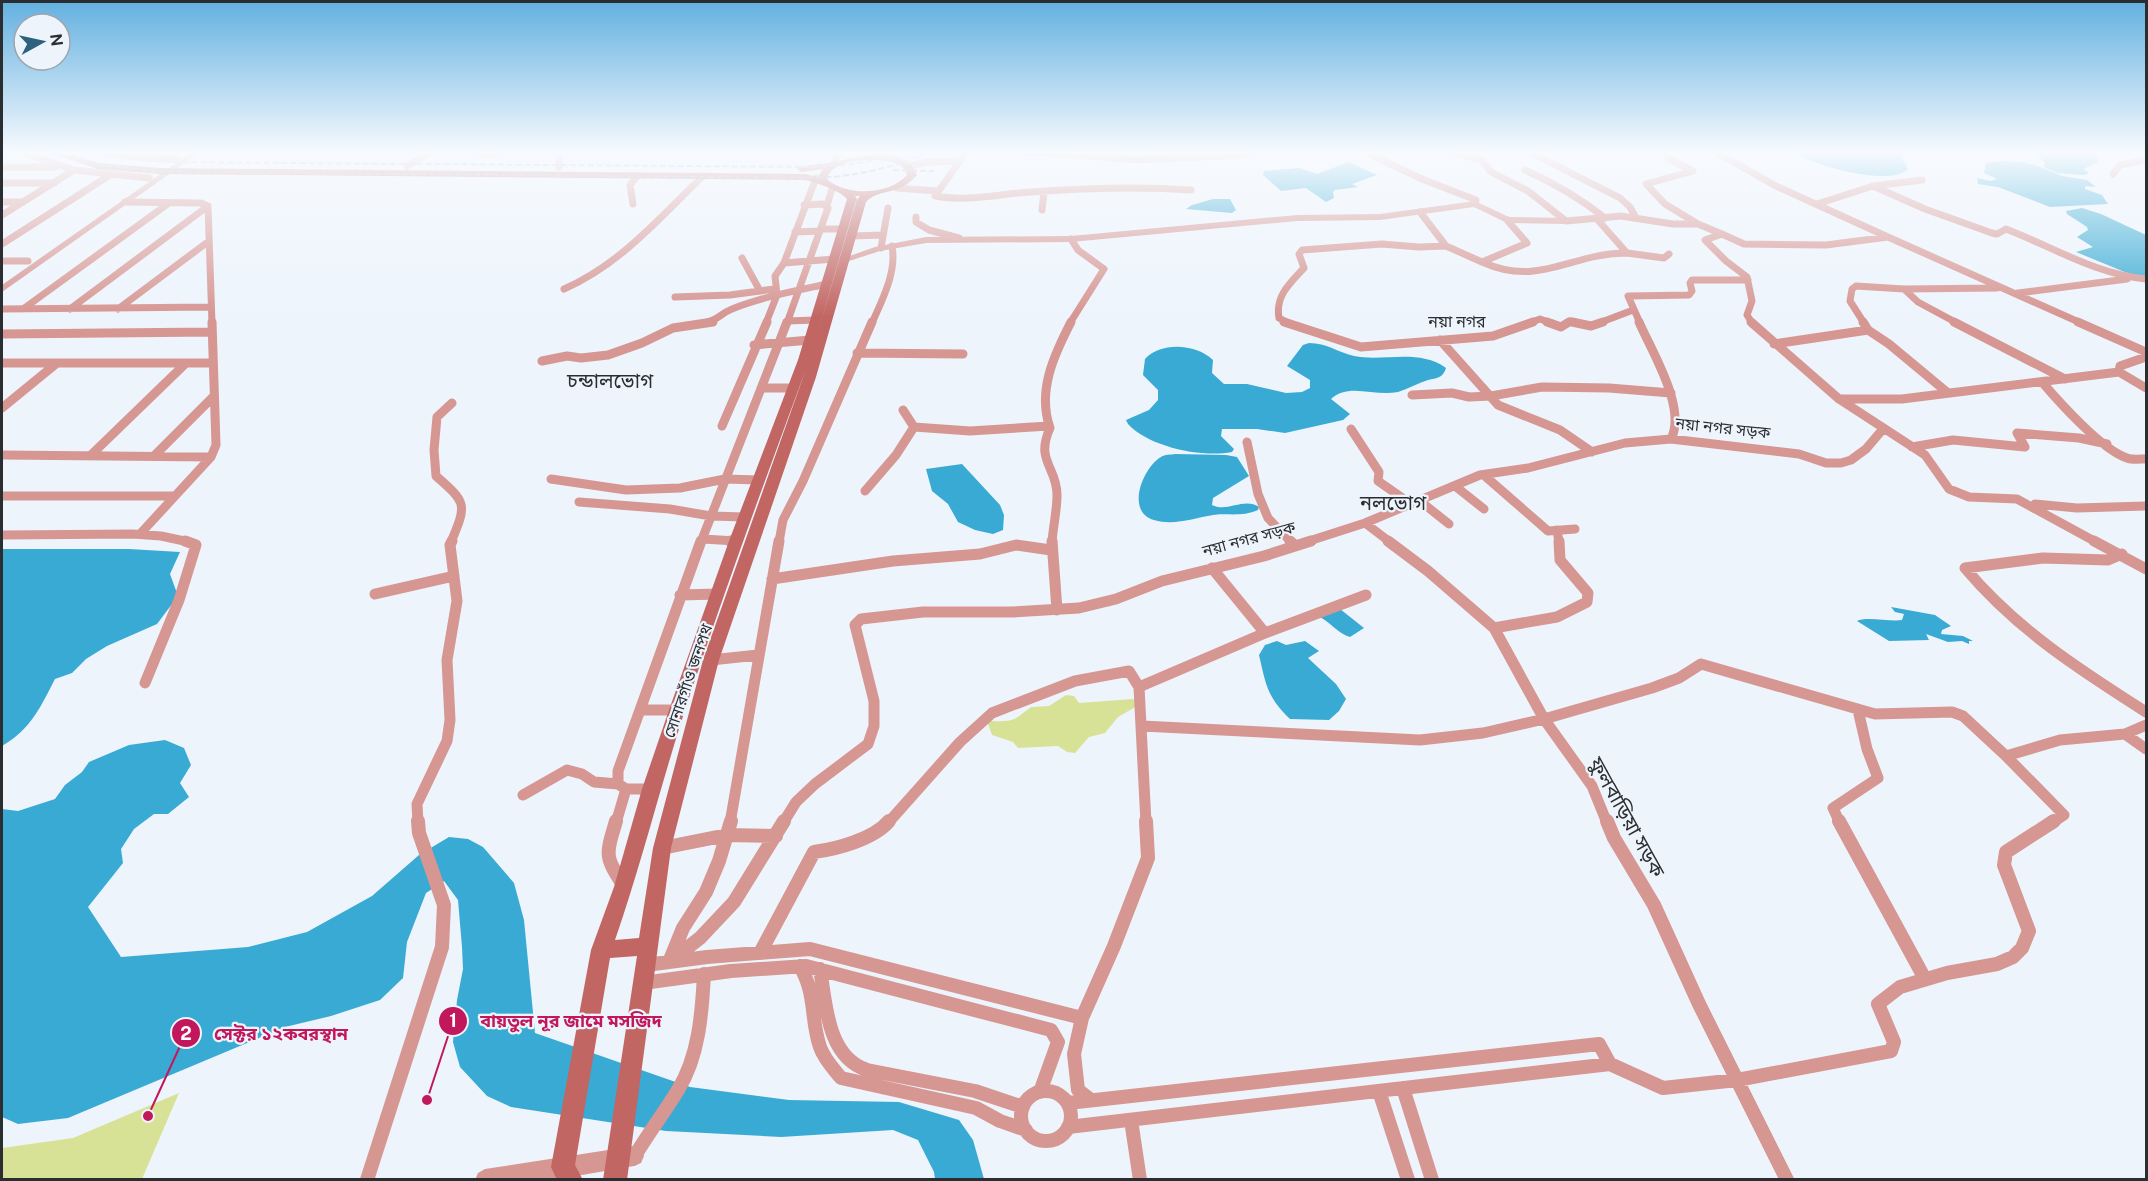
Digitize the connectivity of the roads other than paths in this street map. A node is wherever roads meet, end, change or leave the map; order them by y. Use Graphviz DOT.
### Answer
graph roads {
  1 [pos="16,206"];
  2 [pos="61,206"];
  3 [pos="108,206"];
  4 [pos="119,206"];
  5 [pos="165,206"];
  6 [pos="208,206"];
  7 [pos="672,206"];
  8 [pos="804,206"];
  9 [pos="827,206"];
  10 [pos="851,206"];
  11 [pos="858,206"];
  12 [pos="1042,206"];
  13 [pos="1460,206"];
  14 [pos="1480,206"];
  15 [pos="1547,206"];
  16 [pos="1588,206"];
  17 [pos="1629,206"];
  18 [pos="1668,206"];
  19 [pos="1822,206"];
  20 [pos="1917,206"];
  21 [pos="888,208"];
  22 [pos="1042,210"];
  23 [pos="1420,212"];
  24 [pos="2,215"];
  25 [pos="916,217"];
  26 [pos="1596,218"];
  27 [pos="1605,218"];
  28 [pos="1636,218"];
  29 [pos="1507,219"];
  30 [pos="1566,221"];
  31 [pos="1698,224"];
  32 [pos="822,227"];
  33 [pos="796,229"];
  34 [pos="846,229"];
  35 [pos="1722,234"];
  36 [pos="884,235"];
  37 [pos="1888,237"];
  38 [pos="959,238"];
  39 [pos="1071,239"];
  40 [pos="209,241"];
  41 [pos="2,243"];
  42 [pos="1446,246"];
  43 [pos="886,247"];
  44 [pos="1627,253"];
  45 [pos="1669,254"];
  46 [pos="742,258"];
  47 [pos="840,259"];
  48 [pos="2,261"];
  49 [pos="28,261"];
  50 [pos="810,261"];
  51 [pos="784,262"];
  52 [pos="1482,262"];
  53 [pos="2,279"];
  54 [pos="2127,279"];
  55 [pos="2146,279"];
  56 [pos="1748,280"];
  57 [pos="833,284"];
  58 [pos="2003,288"];
  59 [pos="2,289"];
  60 [pos="564,289"];
  61 [pos="800,289"];
  62 [pos="1904,289"];
  63 [pos="760,291"];
  64 [pos="775,292"];
  65 [pos="2016,293"];
  66 [pos="675,297"];
  67 [pos="211,307"];
  68 [pos="2,309"];
  69 [pos="23,309"];
  70 [pos="70,309"];
  71 [pos="118,309"];
  72 [pos="1634,310"];
  73 [pos="816,320"];
  74 [pos="787,321"];
  75 [pos="1868,330"];
  76 [pos="212,332"];
  77 [pos="2,334"];
  78 [pos="810,340"];
  79 [pos="1440,340"];
  80 [pos="778,342"];
  81 [pos="1774,344"];
  82 [pos="754,345"];
  83 [pos="2146,352"];
  84 [pos="857,353"];
  85 [pos="963,354"];
  86 [pos="2146,357"];
  87 [pos="542,361"];
  88 [pos="2,363"];
  89 [pos="57,363"];
  90 [pos="213,363"];
  91 [pos="185,364"];
  92 [pos="2120,372"];
  93 [pos="2065,379"];
  94 [pos="2042,382"];
  95 [pos="761,388"];
  96 [pos="794,388"];
  97 [pos="2146,388"];
  98 [pos="1671,393"];
  99 [pos="1948,393"];
  100 [pos="1412,395"];
  101 [pos="214,396"];
  102 [pos="1491,396"];
  103 [pos="1839,399"];
  104 [pos="452,403"];
  105 [pos="2,408"];
  106 [pos="903,410"];
  107 [pos="722,426"];
  108 [pos="1049,426"];
  109 [pos="914,427"];
  110 [pos="1351,429"];
  111 [pos="1883,429"];
  112 [pos="1671,440"];
  113 [pos="1247,442"];
  114 [pos="2107,444"];
  115 [pos="1912,447"];
  116 [pos="1592,452"];
  117 [pos="2,455"];
  118 [pos="90,456"];
  119 [pos="154,456"];
  120 [pos="211,457"];
  121 [pos="2146,459"];
  122 [pos="1486,477"];
  123 [pos="551,479"];
  124 [pos="725,479"];
  125 [pos="759,480"];
  126 [pos="1455,486"];
  127 [pos="865,491"];
  128 [pos="2,496"];
  129 [pos="13,496"];
  130 [pos="579,502"];
  131 [pos="1416,503"];
  132 [pos="2026,503"];
  133 [pos="2146,506"];
  134 [pos="1484,509"];
  135 [pos="711,516"];
  136 [pos="745,517"];
  137 [pos="1365,523"];
  138 [pos="1449,524"];
  139 [pos="1575,529"];
  140 [pos="1557,530"];
  141 [pos="140,534"];
  142 [pos="2,535"];
  143 [pos="702,539"];
  144 [pos="736,542"];
  145 [pos="1295,546"];
  146 [pos="1051,550"];
  147 [pos="2122,554"];
  148 [pos="1212,568"];
  149 [pos="2146,569"];
  150 [pos="453,576"];
  151 [pos="771,579"];
  152 [pos="375,594"];
  153 [pos="718,594"];
  154 [pos="680,595"];
  155 [pos="1366,595"];
  156 [pos="1057,610"];
  157 [pos="1494,628"];
  158 [pos="1264,633"];
  159 [pos="758,655"];
  160 [pos="711,660"];
  161 [pos="145,683"];
  162 [pos="1139,687"];
  163 [pos="640,710"];
  164 [pos="677,710"];
  165 [pos="1858,710"];
  166 [pos="2146,712"];
  167 [pos="1544,719"];
  168 [pos="2146,725"];
  169 [pos="1142,726"];
  170 [pos="2125,734"];
  171 [pos="2146,749"];
  172 [pos="2006,756"];
  173 [pos="622,786"];
  174 [pos="651,789"];
  175 [pos="523,795"];
  176 [pos="727,835"];
  177 [pos="776,836"];
  178 [pos="662,848"];
  179 [pos="624,887"];
  180 [pos="601,950"];
  181 [pos="760,953"];
  182 [pos="669,962"];
  183 [pos="646,964"];
  184 [pos="800,966"];
  185 [pos="820,969"];
  186 [pos="705,974"];
  187 [pos="1925,980"];
  188 [pos="1082,1018"];
  189 [pos="1610,1064"];
  190 [pos="1737,1080"];
  191 [pos="1403,1088"];
  192 [pos="1379,1091"];
  193 [pos="1040,1092"];
  194 [pos="1090,1100"];
  195 [pos="1068,1103"];
  196 [pos="1023,1107"];
  197 [pos="1131,1120"];
  198 [pos="1068,1127"];
  199 [pos="1026,1130"];
  200 [pos="621,1168"];
  201 [pos="567,1173"];
  202 [pos="367,1179"];
  203 [pos="484,1179"];
  204 [pos="1140,1179"];
  205 [pos="1408,1179"];
  206 [pos="1432,1179"];
  207 [pos="1787,1179"];
  1 -- 24 [label="street"];
  2 -- 41 [label="street"];
  3 -- 49 [label="street"];
  4 -- 59 [label="street"];
  5 -- 69 [label="street"];
  6 -- 40 [label="street"];
  6 -- 70 [label="street"];
  7 -- 60 [label="street"];
  8 -- 33 [label="street"];
  9 -- 32 [label="street"];
  10 -- 34 [label="main road, সোনারগাঁও জনপথ"];
  11 -- 34 [label="main road, সোনারগাঁও জনপথ"];
  12 -- 22 [label="street"];
  13 -- 23 [label="street"];
  14 -- 29 [label="street"];
  15 -- 30 [label="street"];
  16 -- 27 [label="street"];
  17 -- 28 [label="street"];
  18 -- 31 [label="street"];
  19 -- 37 [label="street"];
  20 -- 54 [label="street"];
  21 -- 36 [label="street"];
  23 -- 39 [label="street"];
  23 -- 42 [label="street"];
  25 -- 38 [label="street"];
  26 -- 27 [label="street"];
  26 -- 30 [label="street"];
  26 -- 44 [label="street"];
  27 -- 28 [label="street"];
  28 -- 31 [label="street"];
  29 -- 30 [label="street"];
  29 -- 52 [label="street"];
  31 -- 35 [label="street"];
  32 -- 33 [label="street"];
  32 -- 34 [label="street"];
  32 -- 50 [label="street"];
  33 -- 51 [label="street"];
  34 -- 36 [label="street"];
  34 -- 47 [label="main road, সোনারগাঁও জনপথ"];
  35 -- 37 [label="street"];
  35 -- 56 [label="street"];
  36 -- 43 [label="street"];
  37 -- 58 [label="street"];
  38 -- 39 [label="street"];
  38 -- 43 [label="street"];
  39 -- 108 [label="street"];
  40 -- 67 [label="street"];
  40 -- 71 [label="street"];
  42 -- 52 [label="street"];
  42 -- 79 [label="street"];
  43 -- 47 [label="street"];
  43 -- 84 [label="street"];
  44 -- 45 [label="street"];
  44 -- 52 [label="street"];
  46 -- 63 [label="street"];
  47 -- 50 [label="street"];
  47 -- 57 [label="main road, সোনারগাঁও জনপথ"];
  48 -- 49 [label="street"];
  49 -- 53 [label="street"];
  50 -- 51 [label="street"];
  50 -- 61 [label="street"];
  51 -- 64 [label="street"];
  54 -- 55 [label="street"];
  54 -- 65 [label="street"];
  56 -- 72 [label="street"];
  56 -- 81 [label="street"];
  57 -- 61 [label="street"];
  57 -- 73 [label="main road, সোনারগাঁও জনপথ"];
  57 -- 160 [label="main road, সোনারগাঁও জনপথ"];
  58 -- 62 [label="street"];
  58 -- 65 [label="street"];
  61 -- 64 [label="street"];
  61 -- 74 [label="street"];
  62 -- 75 [label="street"];
  62 -- 93 [label="street"];
  63 -- 64 [label="street"];
  63 -- 66 [label="street"];
  64 -- 82 [label="street"];
  64 -- 87 [label="street"];
  65 -- 83 [label="street"];
  67 -- 71 [label="street"];
  67 -- 76 [label="street"];
  68 -- 69 [label="street"];
  69 -- 70 [label="street"];
  70 -- 71 [label="street"];
  72 -- 79 [label="street"];
  72 -- 98 [label="street"];
  73 -- 74 [label="street"];
  73 -- 78 [label="main road, সোনারগাঁও জনপথ"];
  74 -- 80 [label="street"];
  75 -- 81 [label="street"];
  75 -- 99 [label="street"];
  76 -- 77 [label="street"];
  76 -- 90 [label="street"];
  78 -- 80 [label="street"];
  78 -- 96 [label="main road, সোনারগাঁও জনপথ"];
  79 -- 102 [label="street"];
  80 -- 82 [label="street"];
  80 -- 95 [label="street"];
  81 -- 103 [label="street"];
  82 -- 107 [label="street"];
  84 -- 85 [label="street"];
  84 -- 151 [label="street"];
  86 -- 92 [label="street"];
  88 -- 89 [label="street"];
  89 -- 91 [label="street"];
  89 -- 105 [label="street"];
  90 -- 91 [label="street"];
  90 -- 101 [label="street"];
  91 -- 118 [label="street"];
  92 -- 93 [label="street"];
  92 -- 97 [label="street"];
  93 -- 94 [label="street"];
  94 -- 99 [label="street"];
  94 -- 114 [label="street"];
  95 -- 96 [label="street"];
  95 -- 124 [label="street"];
  96 -- 125 [label="main road, সোনারগাঁও জনপথ"];
  98 -- 102 [label="street"];
  98 -- 112 [label="street"];
  99 -- 103 [label="street"];
  100 -- 102 [label="street"];
  101 -- 119 [label="street"];
  101 -- 120 [label="street"];
  102 -- 116 [label="street"];
  103 -- 111 [label="street"];
  104 -- 150 [label="street"];
  106 -- 109 [label="street"];
  108 -- 109 [label="street"];
  108 -- 146 [label="street"];
  109 -- 127 [label="street"];
  110 -- 131 [label="street"];
  111 -- 112 [label="street, নয়া নগর সড়ক"];
  111 -- 115 [label="street"];
  112 -- 116 [label="street, নয়া নগর সড়ক"];
  113 -- 145 [label="street"];
  114 -- 115 [label="street"];
  114 -- 121 [label="street"];
  115 -- 132 [label="street"];
  116 -- 126 [label="street, নয়া নগর সড়ক"];
  117 -- 118 [label="street"];
  118 -- 119 [label="street"];
  119 -- 120 [label="street"];
  120 -- 129 [label="street"];
  122 -- 140 [label="street"];
  123 -- 124 [label="street"];
  124 -- 125 [label="street"];
  124 -- 135 [label="street"];
  125 -- 136 [label="main road, সোনারগাঁও জনপথ"];
  126 -- 131 [label="street, নয়া নগর সড়ক"];
  126 -- 134 [label="street"];
  128 -- 129 [label="street"];
  129 -- 141 [label="street"];
  130 -- 135 [label="street"];
  131 -- 137 [label="street, নয়া নগর সড়ক"];
  131 -- 138 [label="street"];
  132 -- 133 [label="street"];
  132 -- 147 [label="street"];
  135 -- 136 [label="street"];
  135 -- 143 [label="street"];
  136 -- 144 [label="main road, সোনারগাঁও জনপথ"];
  137 -- 145 [label="street, নয়া নগর সড়ক"];
  137 -- 157 [label="street, ফুলবাড়িয়া সড়ক"];
  139 -- 140 [label="street"];
  140 -- 157 [label="street"];
  141 -- 142 [label="street"];
  141 -- 161 [label="street"];
  143 -- 144 [label="street"];
  143 -- 154 [label="street"];
  144 -- 153 [label="main road, সোনারগাঁও জনপথ"];
  145 -- 148 [label="street, নয়া নগর সড়ক"];
  146 -- 151 [label="street"];
  146 -- 156 [label="street"];
  147 -- 149 [label="street"];
  147 -- 166 [label="street"];
  148 -- 156 [label="street, নয়া নগর সড়ক"];
  148 -- 158 [label="street"];
  150 -- 152 [label="street"];
  150 -- 202 [label="street"];
  151 -- 159 [label="street"];
  153 -- 154 [label="street"];
  153 -- 164 [label="main road, সোনারগাঁও জনপথ"];
  154 -- 163 [label="street"];
  155 -- 158 [label="street"];
  156 -- 177 [label="street, নয়া নগর সড়ক"];
  157 -- 167 [label="street, ফুলবাড়িয়া সড়ক"];
  158 -- 162 [label="street"];
  159 -- 160 [label="street"];
  159 -- 176 [label="street"];
  160 -- 178 [label="main road, সোনারগাঁও জনপথ"];
  162 -- 169 [label="street"];
  162 -- 181 [label="street"];
  163 -- 164 [label="street"];
  163 -- 173 [label="street"];
  164 -- 174 [label="main road, সোনারগাঁও জনপথ"];
  165 -- 167 [label="street"];
  165 -- 172 [label="street"];
  165 -- 187 [label="street"];
  167 -- 169 [label="street"];
  167 -- 190 [label="street, ফুলবাড়িয়া সড়ক"];
  168 -- 170 [label="street"];
  169 -- 188 [label="street"];
  170 -- 171 [label="street"];
  170 -- 172 [label="street"];
  172 -- 187 [label="street"];
  173 -- 174 [label="street"];
  173 -- 175 [label="street"];
  173 -- 179 [label="street"];
  174 -- 179 [label="main road, সোনারগাঁও জনপথ"];
  176 -- 177 [label="street"];
  176 -- 178 [label="street"];
  176 -- 182 [label="street"];
  177 -- 182 [label="street, নয়া নগর সড়ক"];
  178 -- 183 [label="main road, সোনারগাঁও জনপথ"];
  179 -- 180 [label="main road, সোনারগাঁও জনপথ"];
  180 -- 183 [label="main road"];
  180 -- 201 [label="main road, সোনারগাঁও জনপথ"];
  181 -- 182 [label="street"];
  181 -- 188 [label="street"];
  182 -- 183 [label="street"];
  183 -- 186 [label="street"];
  183 -- 200 [label="main road, সোনারগাঁও জনপথ"];
  184 -- 185 [label="street"];
  184 -- 186 [label="street"];
  184 -- 199 [label="street"];
  185 -- 193 [label="street"];
  185 -- 196 [label="street"];
  186 -- 200 [label="street"];
  187 -- 190 [label="street"];
  188 -- 194 [label="street"];
  189 -- 190 [label="street"];
  189 -- 191 [label="street"];
  189 -- 194 [label="street"];
  190 -- 207 [label="street, ফুলবাড়িয়া সড়ক"];
  191 -- 192 [label="street"];
  191 -- 206 [label="street"];
  192 -- 197 [label="street"];
  192 -- 205 [label="street"];
  193 -- 195 [label="street"];
  193 -- 196 [label="street"];
  194 -- 195 [label="street"];
  195 -- 198 [label="street"];
  196 -- 199 [label="street"];
  197 -- 198 [label="street"];
  197 -- 204 [label="street"];
  198 -- 199 [label="street"];
  200 -- 201 [label="street"];
  201 -- 203 [label="street"];
}
